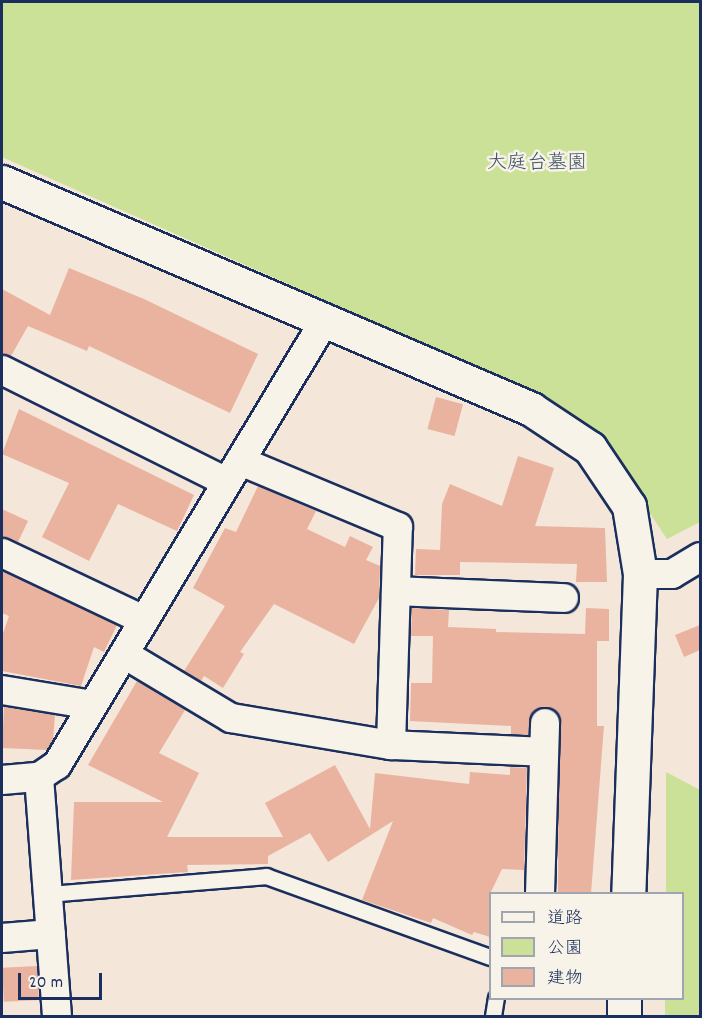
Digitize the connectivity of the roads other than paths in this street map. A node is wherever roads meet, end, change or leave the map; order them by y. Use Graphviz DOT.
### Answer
graph roads {
  1 [pos="2,182"];
  2 [pos="325,320"];
  3 [pos="2,370"];
  4 [pos="234,471"];
  5 [pos="2,553"];
  6 [pos="700,557"];
  7 [pos="640,574"];
  8 [pos="396,591"];
  9 [pos="564,598"];
  10 [pos="144,620"];
  11 [pos="124,654"];
  12 [pos="2,690"];
  13 [pos="93,705"];
  14 [pos="545,723"];
  15 [pos="391,745"];
  16 [pos="544,752"];
  17 [pos="39,777"];
  18 [pos="2,780"];
  19 [pos="540,892"];
  20 [pos="628,892"];
  21 [pos="48,894"];
  22 [pos="51,934"];
  23 [pos="2,938"];
  24 [pos="489,957"];
  25 [pos="496,1000"];
  26 [pos="624,1000"];
  27 [pos="57,1017"];
  28 [pos="493,1017"];
  29 [pos="624,1017"];
  1 -- 2 [label="street"];
  2 -- 4 [label="street"];
  2 -- 7 [label="street"];
  3 -- 4 [label="street"];
  4 -- 8 [label="street"];
  4 -- 10 [label="street"];
  5 -- 10 [label="street"];
  6 -- 7 [label="street"];
  7 -- 20 [label="street"];
  8 -- 9 [label="street"];
  8 -- 15 [label="street"];
  10 -- 11 [label="street"];
  11 -- 13 [label="street"];
  11 -- 15 [label="street"];
  12 -- 13 [label="street"];
  13 -- 17 [label="street"];
  14 -- 16 [label="street"];
  15 -- 16 [label="street"];
  16 -- 19 [label="street"];
  17 -- 18 [label="street"];
  17 -- 21 [label="street"];
  21 -- 22 [label="street"];
  21 -- 24 [label="lane"];
  22 -- 23 [label="street"];
  22 -- 27 [label="street"];
  25 -- 28 [label="lane"];
  26 -- 29 [label="street"];
}
